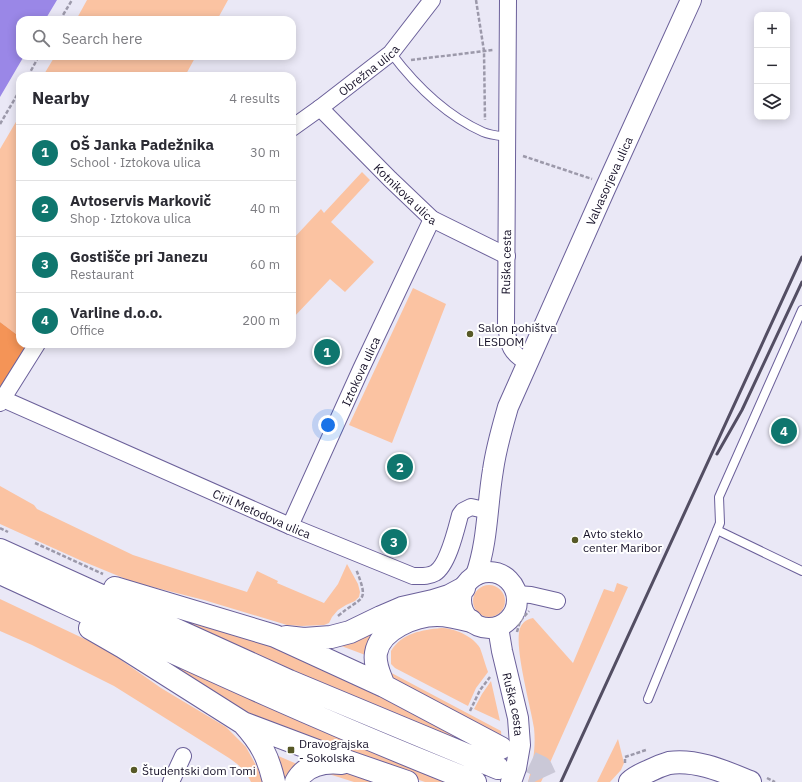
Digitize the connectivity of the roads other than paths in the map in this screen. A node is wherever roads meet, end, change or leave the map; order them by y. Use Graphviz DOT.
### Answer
graph roads {
  1 [pos="432,0"];
  2 [pos="508,0"];
  3 [pos="691,0"];
  4 [pos="390,54"];
  5 [pos="320,108"];
  6 [pos="296,125"];
  7 [pos="507,137"];
  8 [pos="432,218"];
  9 [pos="507,256"];
  10 [pos="802,310"];
  11 [pos="34,348"];
  12 [pos="528,363"];
  13 [pos="1,401"];
  14 [pos="489,509"];
  15 [pos="290,526"];
  16 [pos="717,530"];
  17 [pos="0,550"];
  18 [pos="802,571"];
  19 [pos="0,573"];
  20 [pos="52,573"];
  21 [pos="505,577"];
  22 [pos="470,582"];
  23 [pos="46,594"];
  24 [pos="516,594"];
  25 [pos="557,601"];
  26 [pos="470,621"];
  27 [pos="498,627"];
  28 [pos="275,636"];
  29 [pos="384,686"];
  30 [pos="648,699"];
  31 [pos="243,723"];
  32 [pos="183,756"];
  33 [pos="353,764"];
  34 [pos="503,766"];
  35 [pos="171,782"];
  36 [pos="274,782"];
  37 [pos="296,782"];
  38 [pos="407,782"];
  39 [pos="475,782"];
  40 [pos="630,782"];
  41 [pos="750,782"];
  1 -- 4 [label="street, Obrežna ulica"];
  2 -- 7 [label="street, Ruška cesta"];
  3 -- 12 [label="street, Valvasorjeva ulica"];
  4 -- 5 [label="street, Obrežna ulica"];
  4 -- 7 [label="lane"];
  5 -- 6 [label="street, Obrežna ulica"];
  5 -- 8 [label="street, Kotnikova ulica"];
  7 -- 9 [label="street, Ruška cesta"];
  8 -- 9 [label="street, Kotnikova ulica"];
  8 -- 15 [label="street, Iztokova ulica"];
  9 -- 12 [label="street, Ruška cesta"];
  10 -- 16 [label="lane"];
  11 -- 13 [label="street"];
  12 -- 14 [label="street"];
  13 -- 15 [label="street, Ciril Metodova ulica"];
  14 -- 15 [label="street, Ciril Metodova ulica"];
  14 -- 21 [label="street"];
  14 -- 22 [label="street"];
  16 -- 18 [label="lane"];
  16 -- 30 [label="lane"];
  17 -- 20 [label="main road"];
  19 -- 23 [label="main road"];
  20 -- 28 [label="main road"];
  20 -- 34 [label="main road"];
  21 -- 22 [label="street"];
  21 -- 24 [label="street"];
  22 -- 26 [label="street"];
  22 -- 28 [label="main road"];
  23 -- 31 [label="main road"];
  23 -- 39 [label="main road"];
  24 -- 25 [label="street"];
  24 -- 27 [label="street"];
  26 -- 27 [label="street"];
  26 -- 29 [label="main road"];
  27 -- 34 [label="street, Ruška cesta"];
  28 -- 29 [label="main road"];
  29 -- 34 [label="main road"];
  31 -- 33 [label="main road"];
  31 -- 36 [label="main road"];
  32 -- 35 [label="street"];
  33 -- 37 [label="main road"];
  33 -- 38 [label="main road"];
  40 -- 41 [label="main road"];
}
